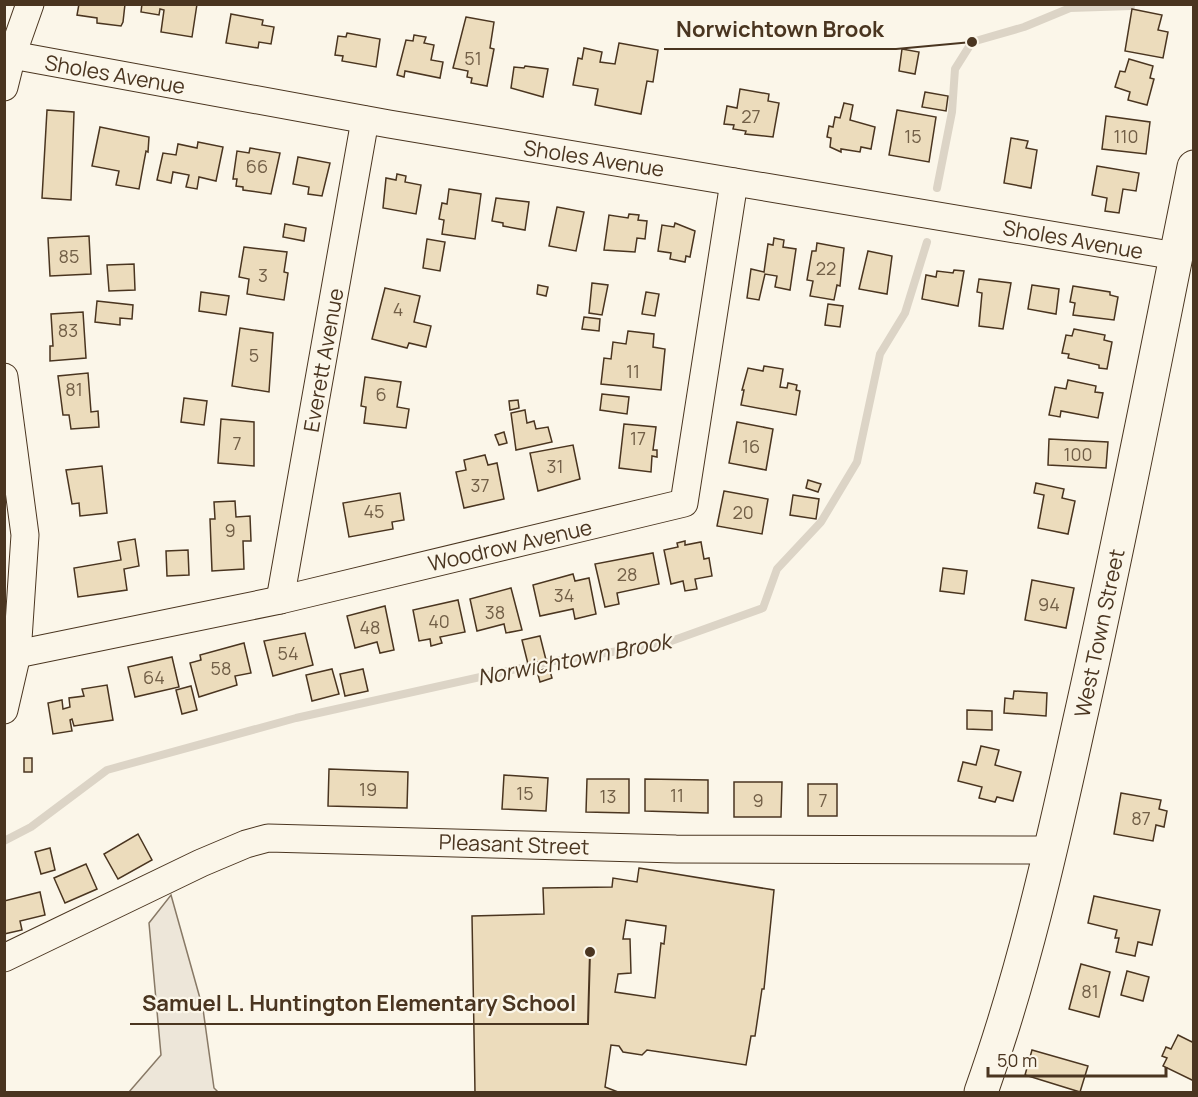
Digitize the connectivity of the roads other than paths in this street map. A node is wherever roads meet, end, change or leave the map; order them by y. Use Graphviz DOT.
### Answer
graph roads {
  1 [pos="30,4"];
  2 [pos="12,55"];
  3 [pos="4,87"];
  4 [pos="365,120"];
  5 [pos="1194,167"];
  6 [pos="734,182"];
  7 [pos="1176,256"];
  8 [pos="4,377"];
  9 [pos="280,600"];
  10 [pos="17,654"];
  11 [pos="4,710"];
  12 [pos="1050,850"];
  13 [pos="4,958"];
  14 [pos="981,1092"];
  1 -- 2 [label="street"];
  2 -- 3 [label="street"];
  2 -- 4 [label="street, Sholes Avenue"];
  4 -- 6 [label="street, Sholes Avenue"];
  4 -- 9 [label="street, Everett Avenue"];
  5 -- 7 [label="main road, West Town Street"];
  6 -- 7 [label="street, Sholes Avenue"];
  6 -- 9 [label="street, Woodrow Avenue"];
  7 -- 12 [label="main road, West Town Street"];
  8 -- 10 [label="street"];
  9 -- 10 [label="street, Woodrow Avenue"];
  10 -- 11 [label="street"];
  12 -- 13 [label="street, Pleasant Street"];
  12 -- 14 [label="main road, West Town Street"];
}
